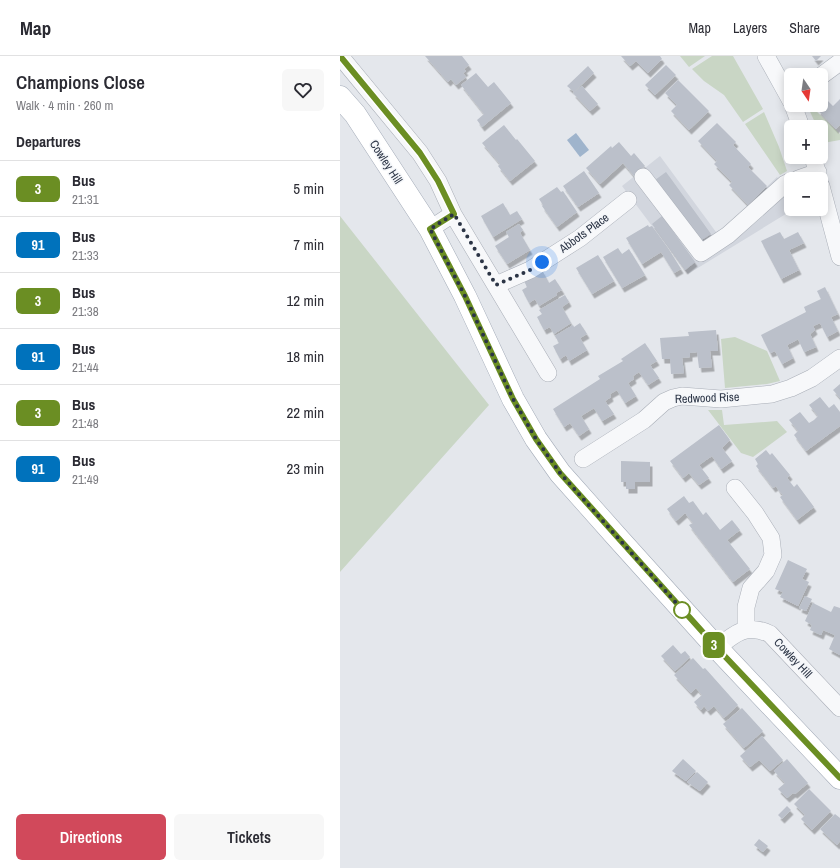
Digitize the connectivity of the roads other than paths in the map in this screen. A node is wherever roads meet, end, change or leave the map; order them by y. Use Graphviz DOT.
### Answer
graph roads {
  1 [pos="340,56"];
  2 [pos="766,56"];
  3 [pos="840,62"];
  4 [pos="828,71"];
  5 [pos="784,88"];
  6 [pos="340,97"];
  7 [pos="643,177"];
  8 [pos="784,185"];
  9 [pos="628,200"];
  10 [pos="828,212"];
  11 [pos="454,214"];
  12 [pos="430,229"];
  13 [pos="840,257"];
  14 [pos="496,285"];
  15 [pos="840,358"];
  16 [pos="548,373"];
  17 [pos="582,459"];
  18 [pos="735,488"];
  19 [pos="746,629"];
  20 [pos="717,648"];
  21 [pos="840,708"];
  22 [pos="840,778"];
  1 -- 11 [label="street"];
  2 -- 5 [label="street"];
  3 -- 4 [label="street"];
  6 -- 12 [label="main road, Cowley Hill"];
  7 -- 8 [label="street"];
  9 -- 14 [label="street, Abbots Place"];
  10 -- 13 [label="street"];
  11 -- 12 [label="street"];
  11 -- 14 [label="street"];
  12 -- 20 [label="main road, Cowley Hill"];
  14 -- 16 [label="street"];
  15 -- 17 [label="street, Redwood Rise"];
  18 -- 19 [label="street"];
  19 -- 20 [label="street"];
  19 -- 21 [label="street, Cowley Hill"];
  20 -- 22 [label="main road, Cowley Hill"];
}
